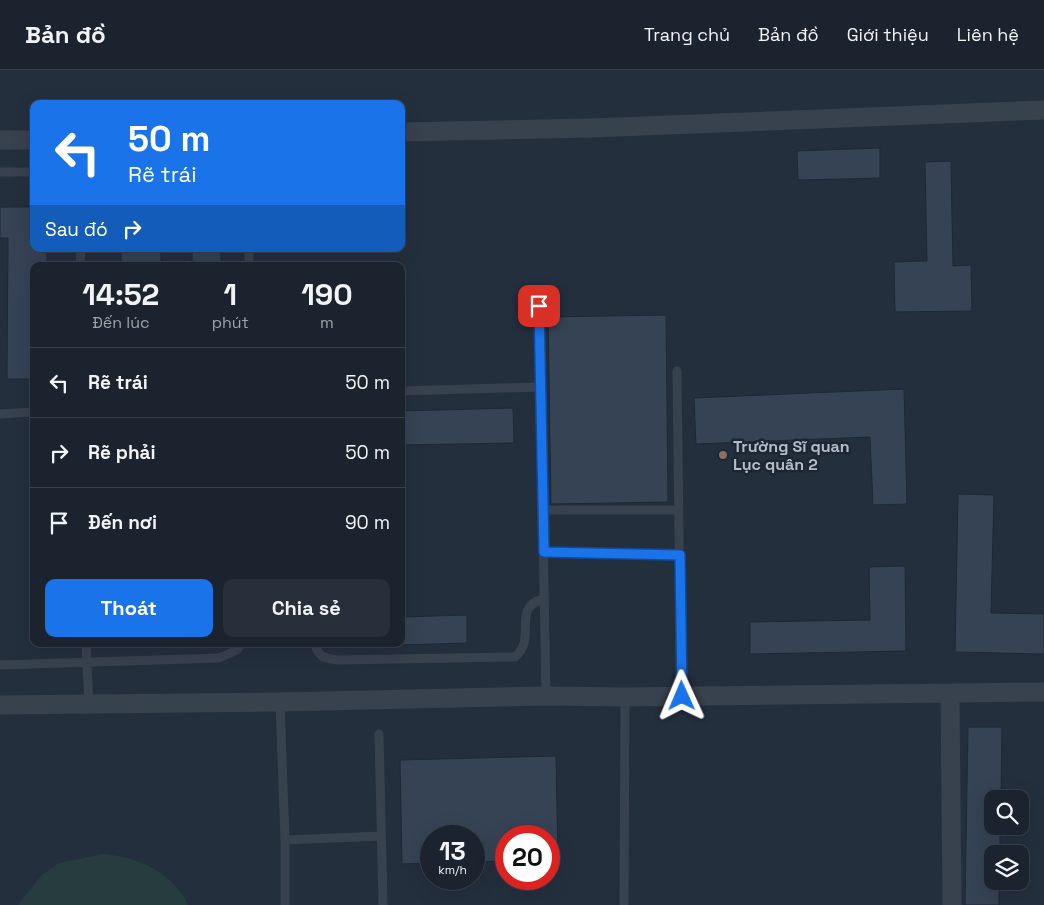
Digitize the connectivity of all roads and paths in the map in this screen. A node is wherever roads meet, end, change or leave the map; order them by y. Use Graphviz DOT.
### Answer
graph roads {
  1 [pos="1044,110"];
  2 [pos="405,132"];
  3 [pos="0,140"];
  4 [pos="30,140"];
  5 [pos="0,172"];
  6 [pos="30,172"];
  7 [pos="539,306"];
  8 [pos="677,370"];
  9 [pos="540,387"];
  10 [pos="405,391"];
  11 [pos="30,412"];
  12 [pos="0,414"];
  13 [pos="543,510"];
  14 [pos="679,510"];
  15 [pos="544,552"];
  16 [pos="680,555"];
  17 [pos="544,598"];
  18 [pos="86,647"];
  19 [pos="240,647"];
  20 [pos="316,647"];
  21 [pos="87,664"];
  22 [pos="0,665"];
  23 [pos="1044,692"];
  24 [pos="950,694"];
  25 [pos="546,696"];
  26 [pos="682,696"];
  27 [pos="624,697"];
  28 [pos="280,702"];
  29 [pos="0,705"];
  30 [pos="89,705"];
  31 [pos="379,734"];
  32 [pos="382,836"];
  33 [pos="285,840"];
  34 [pos="285,905"];
  35 [pos="383,905"];
  36 [pos="624,905"];
  37 [pos="952,905"];
  1 -- 2 [label="street"];
  3 -- 4 [label="street"];
  5 -- 6 [label="lane"];
  7 -- 9 [label="lane"];
  8 -- 14 [label="lane"];
  9 -- 10 [label="lane"];
  9 -- 13 [label="lane"];
  11 -- 12 [label="lane"];
  13 -- 14 [label="lane"];
  13 -- 15 [label="lane"];
  14 -- 16 [label="lane"];
  15 -- 16 [label="lane"];
  15 -- 17 [label="lane"];
  16 -- 26 [label="lane"];
  17 -- 20 [label="lane"];
  17 -- 25 [label="lane"];
  18 -- 21 [label="lane"];
  19 -- 21 [label="lane"];
  21 -- 22 [label="lane"];
  21 -- 30 [label="lane"];
  23 -- 24 [label="street"];
  24 -- 26 [label="street"];
  24 -- 37 [label="street"];
  25 -- 27 [label="street"];
  25 -- 28 [label="street"];
  26 -- 27 [label="street"];
  27 -- 36 [label="lane"];
  28 -- 30 [label="street"];
  28 -- 33 [label="lane"];
  29 -- 30 [label="street"];
  31 -- 32 [label="lane"];
  32 -- 33 [label="lane"];
  32 -- 35 [label="lane"];
  33 -- 34 [label="lane"];
}
